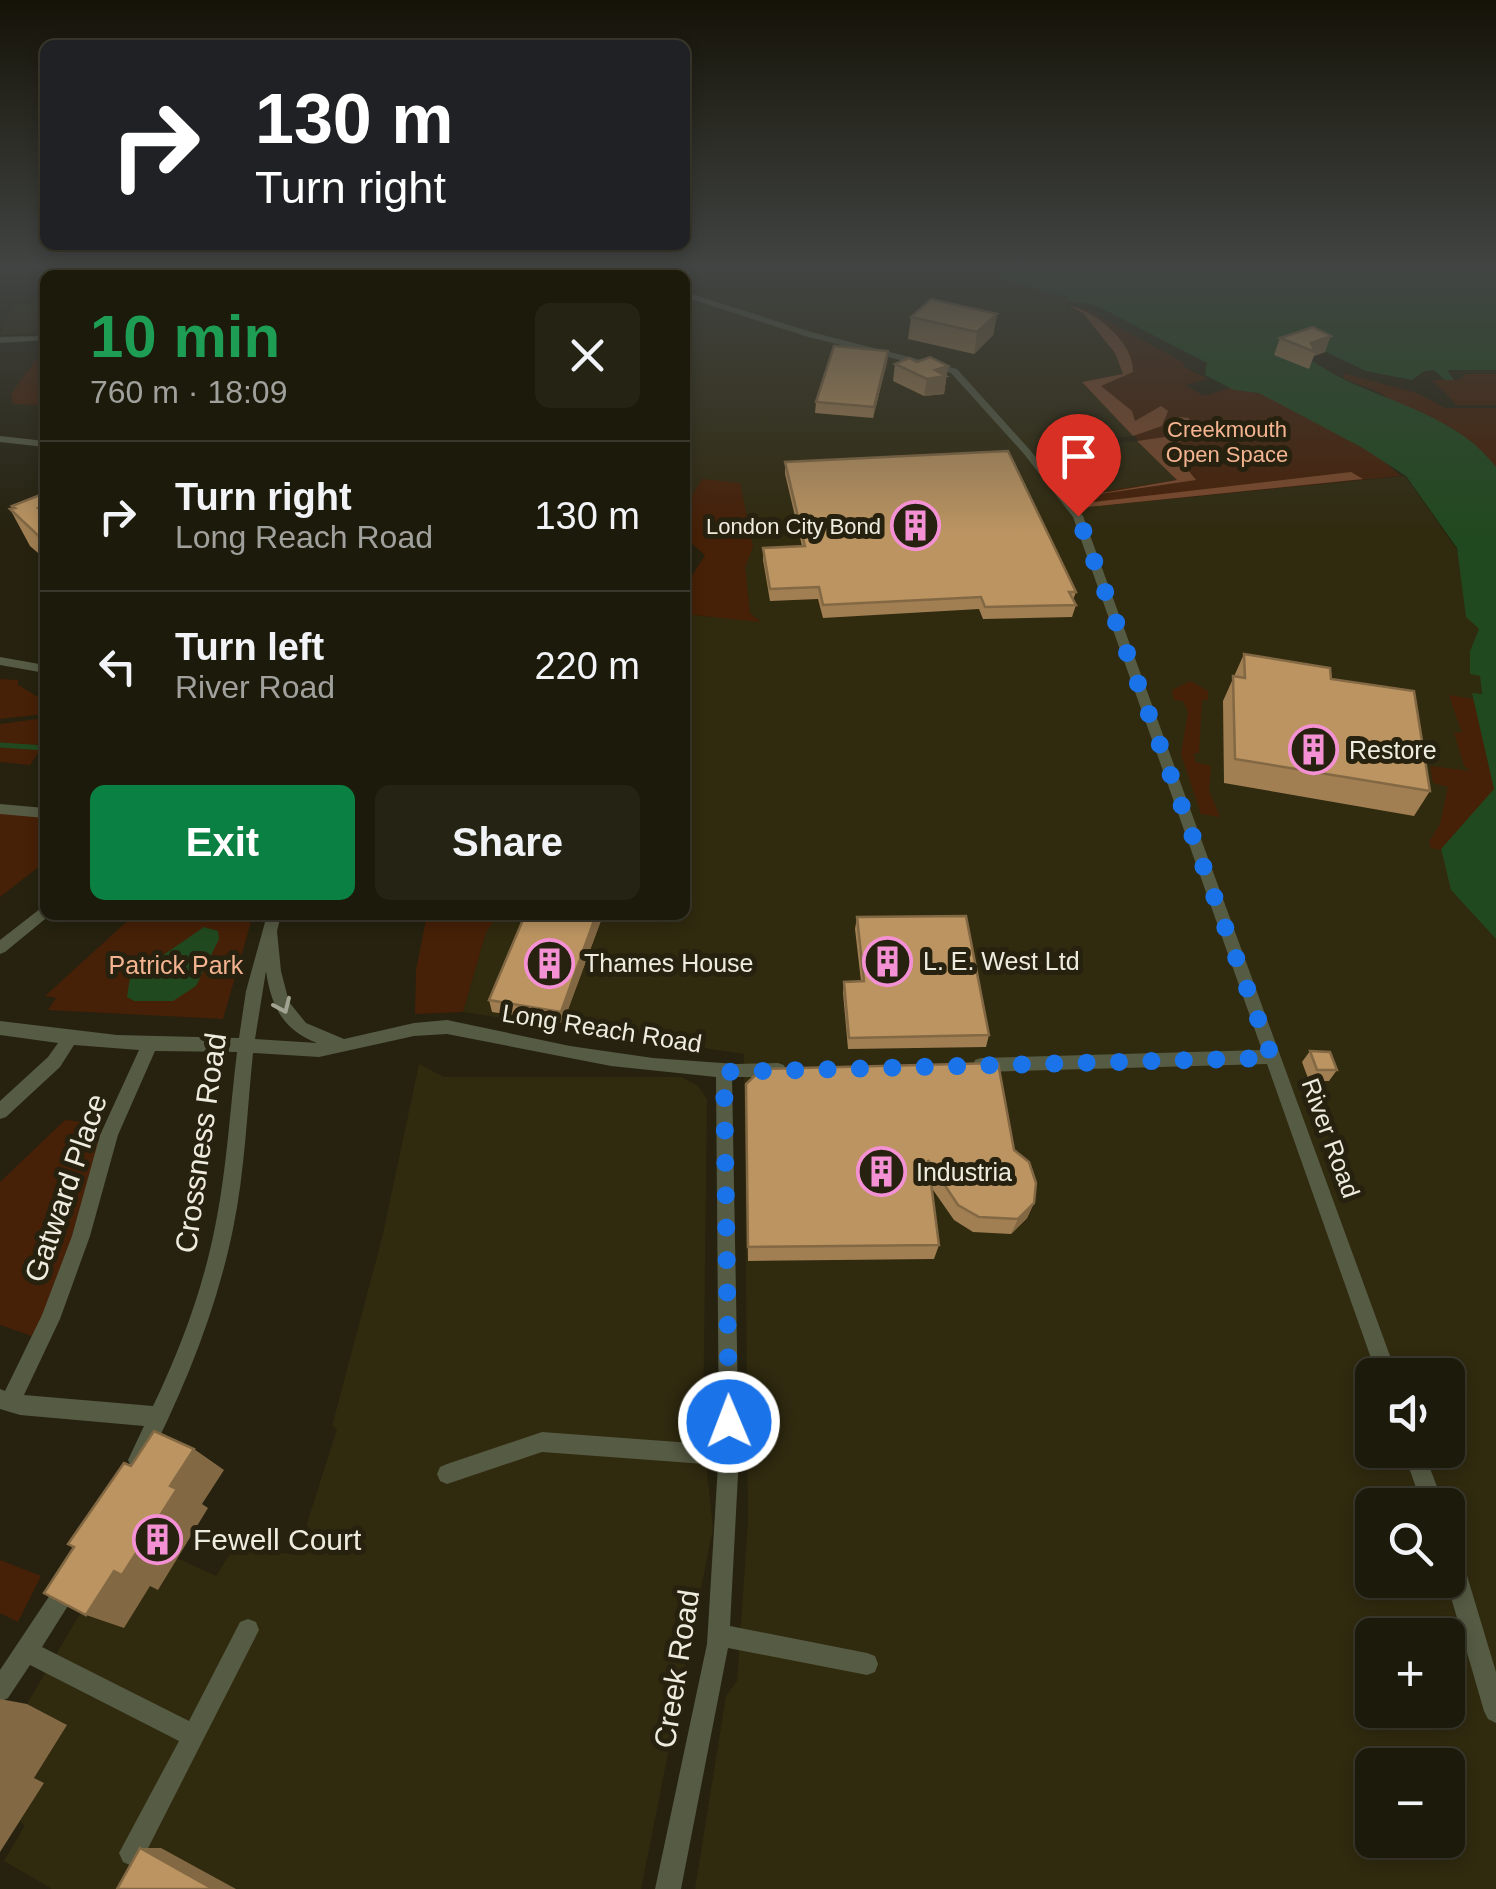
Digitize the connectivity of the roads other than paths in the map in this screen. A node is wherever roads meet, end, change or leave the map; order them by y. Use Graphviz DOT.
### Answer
graph roads {
  1 [pos="896,356"];
  2 [pos="0,439"];
  3 [pos="40,443"];
  4 [pos="0,661"];
  5 [pos="40,669"];
  6 [pos="0,809"];
  7 [pos="40,813"];
  8 [pos="40,915"];
  9 [pos="272,922"];
  10 [pos="0,948"];
  11 [pos="0,1028"];
  12 [pos="69,1040"];
  13 [pos="347,1045"];
  14 [pos="150,1046"];
  15 [pos="248,1046"];
  16 [pos="1272,1058"];
  17 [pos="970,1065"];
  18 [pos="805,1069"];
  19 [pos="724,1072"];
  20 [pos="0,1112"];
  21 [pos="1380,1358"];
  22 [pos="5,1401"];
  23 [pos="158,1417"];
  24 [pos="729,1456"];
  25 [pos="447,1474"];
  26 [pos="130,1476"];
  27 [pos="84,1562"];
  28 [pos="1462,1598"];
  29 [pos="248,1630"];
  30 [pos="718,1635"];
  31 [pos="26,1651"];
  32 [pos="867,1664"];
  33 [pos="0,1690"];
  34 [pos="1496,1711"];
  35 [pos="194,1736"];
  36 [pos="132,1853"];
  37 [pos="668,1889"];
  1 -- 16 [label="street, River Road"];
  2 -- 3 [label="street"];
  4 -- 5 [label="street"];
  6 -- 7 [label="street"];
  8 -- 10 [label="street"];
  9 -- 13 [label="street, one-way"];
  9 -- 15 [label="street, Crossness Road"];
  11 -- 12 [label="street, Long Reach Road"];
  12 -- 14 [label="street, Long Reach Road"];
  12 -- 20 [label="street"];
  13 -- 15 [label="street, Long Reach Road"];
  13 -- 19 [label="street, Long Reach Road"];
  14 -- 15 [label="street, Long Reach Road"];
  14 -- 22 [label="street, Gatward Place"];
  15 -- 23 [label="street, Crossness Road"];
  16 -- 17 [label="street"];
  16 -- 21 [label="street, River Road"];
  18 -- 19 [label="street, Long Reach Road"];
  19 -- 24 [label="street, Creek Road"];
  22 -- 23 [label="street"];
  23 -- 26 [label="street, Crossness Road"];
  24 -- 25 [label="street"];
  24 -- 30 [label="street, Creek Road"];
  27 -- 31 [label="street"];
  28 -- 34 [label="street"];
  29 -- 35 [label="street"];
  30 -- 32 [label="street"];
  30 -- 37 [label="street, Creek Road"];
  31 -- 33 [label="street"];
  31 -- 35 [label="street"];
  35 -- 36 [label="street"];
}
